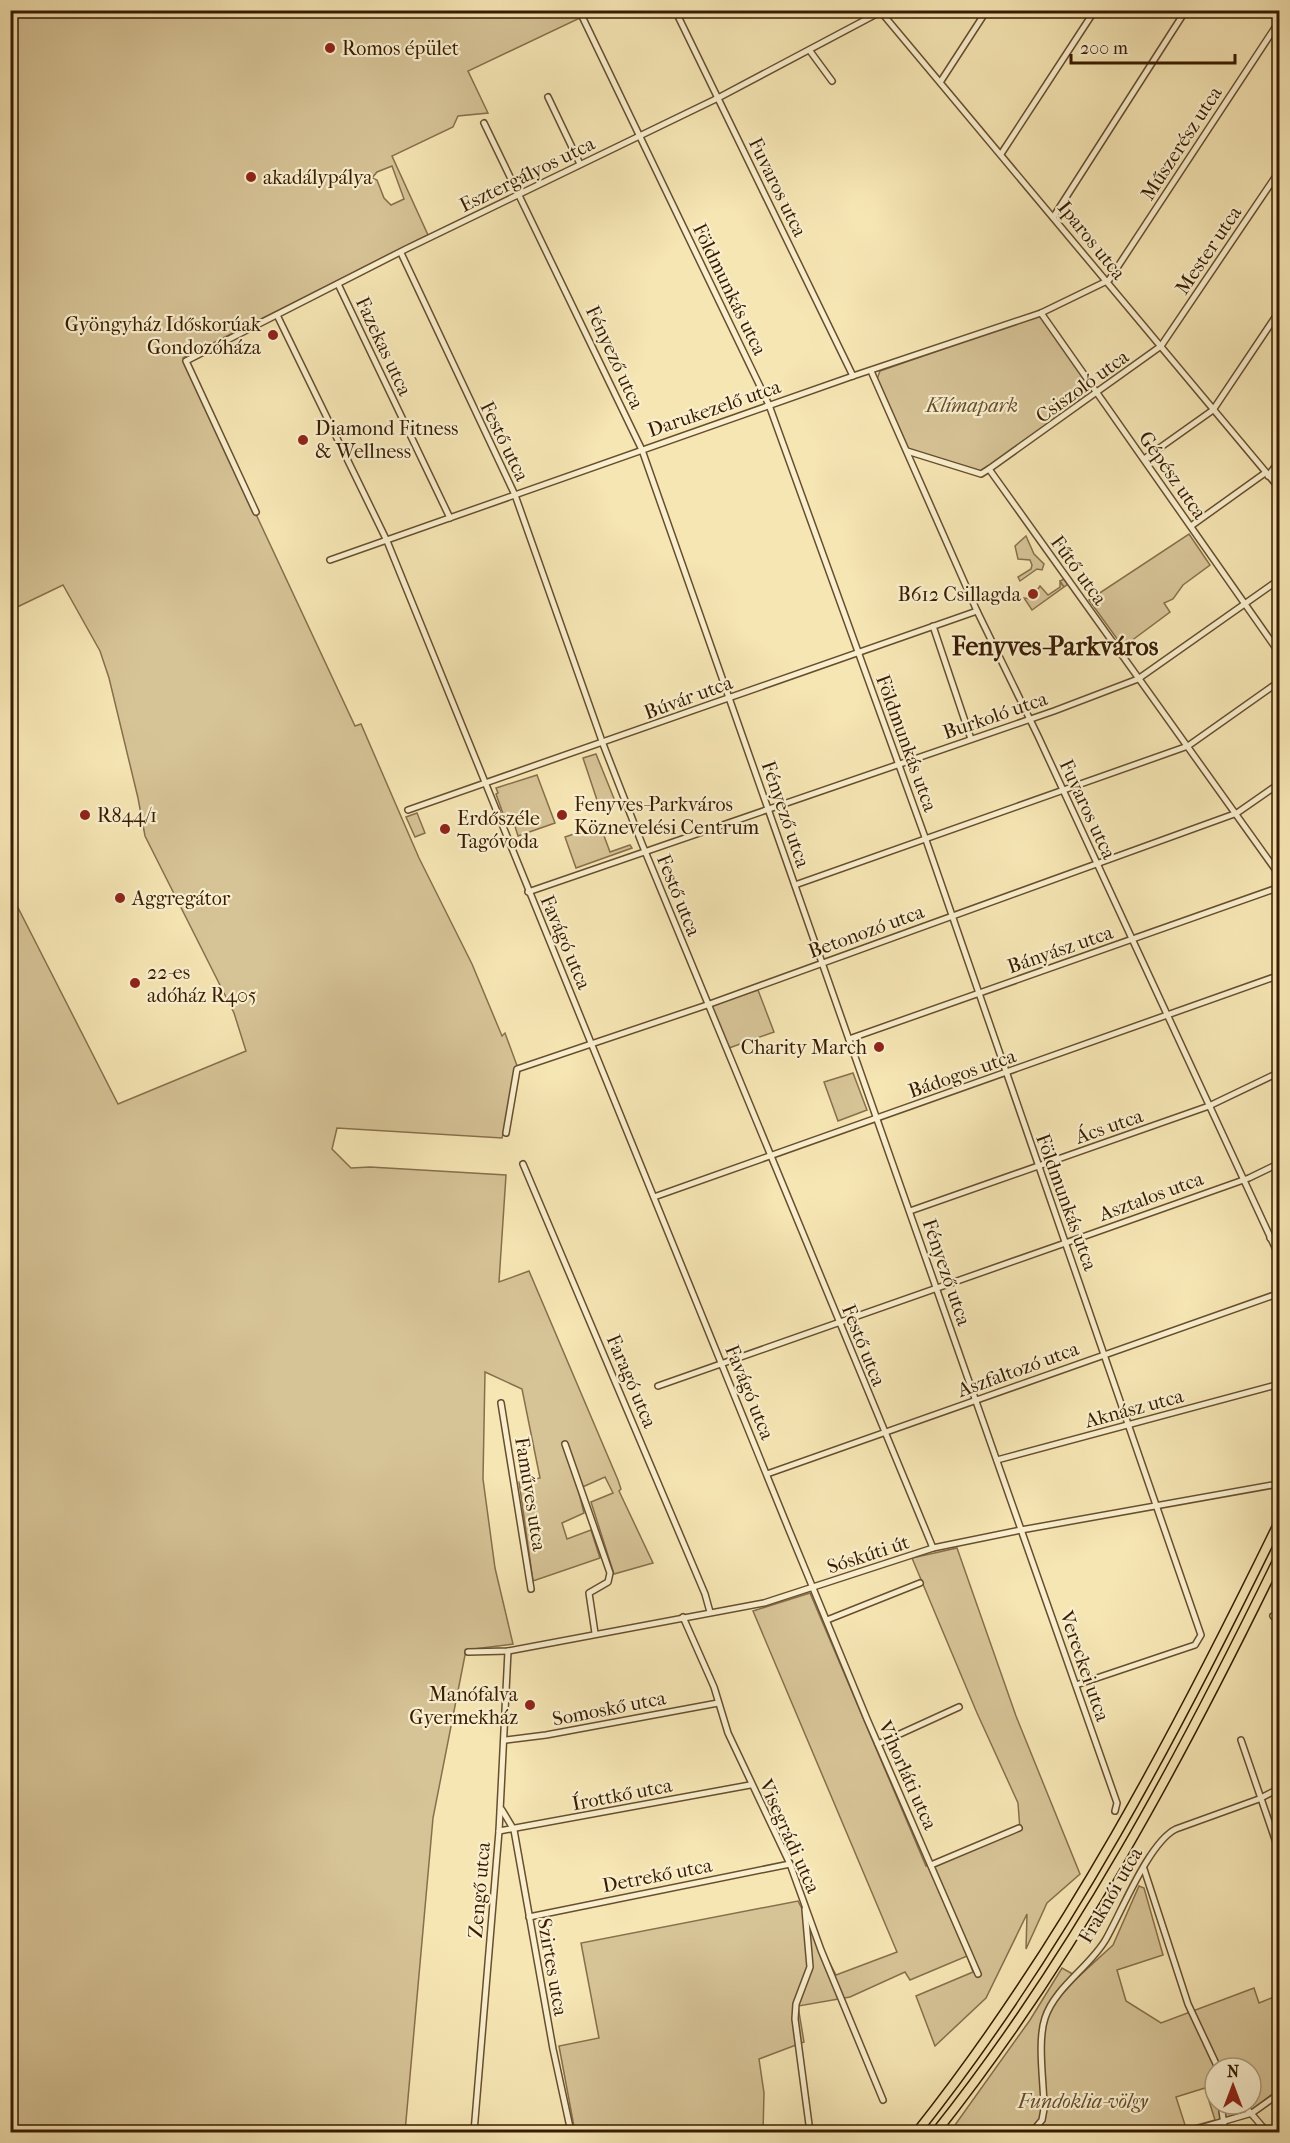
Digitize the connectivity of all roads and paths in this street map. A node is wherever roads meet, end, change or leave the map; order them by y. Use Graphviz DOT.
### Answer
graph roads {
  1 [pos="579,10"];
  2 [pos="675,10"];
  3 [pos="987,10"];
  4 [pos="1095,10"];
  5 [pos="1186,10"];
  6 [pos="882,11"];
  7 [pos="1280,20"];
  8 [pos="810,51"];
  9 [pos="832,81"];
  10 [pos="941,81"];
  11 [pos="548,97"];
  12 [pos="718,98"];
  13 [pos="484,123"];
  14 [pos="639,136"];
  15 [pos="1001,154"];
  16 [pos="580,164"];
  17 [pos="1280,170"];
  18 [pos="518,195"];
  19 [pos="1054,216"];
  20 [pos="401,253"];
  21 [pos="1106,281"];
  22 [pos="338,284"];
  23 [pos="1280,310"];
  24 [pos="1041,313"];
  25 [pos="277,315"];
  26 [pos="1161,346"];
  27 [pos="871,371"];
  28 [pos="853,376"];
  29 [pos="1099,393"];
  30 [pos="769,405"];
  31 [pos="1213,410"];
  32 [pos="642,450"];
  33 [pos="907,451"];
  34 [pos="1144,459"];
  35 [pos="1279,463"];
  36 [pos="989,469"];
  37 [pos="1267,474"];
  38 [pos="1280,489"];
  39 [pos="515,495"];
  40 [pos="256,512"];
  41 [pos="450,518"];
  42 [pos="1191,526"];
  43 [pos="387,541"];
  44 [pos="330,560"];
  45 [pos="1280,579"];
  46 [pos="1244,605"];
  47 [pos="977,611"];
  48 [pos="933,626"];
  49 [pos="858,654"];
  50 [pos="1280,654"];
  51 [pos="1138,679"];
  52 [pos="1280,681"];
  53 [pos="729,698"];
  54 [pos="1029,719"];
  55 [pos="971,739"];
  56 [pos="603,744"];
  57 [pos="1188,746"];
  58 [pos="898,765"];
  59 [pos="486,783"];
  60 [pos="1280,783"];
  61 [pos="1064,792"];
  62 [pos="769,809"];
  63 [pos="408,810"];
  64 [pos="1237,813"];
  65 [pos="926,840"];
  66 [pos="646,853"];
  67 [pos="1098,864"];
  68 [pos="1280,876"];
  69 [pos="795,885"];
  70 [pos="1280,887"];
  71 [pos="528,892"];
  72 [pos="952,916"];
  73 [pos="1132,940"];
  74 [pos="822,964"];
  75 [pos="1280,975"];
  76 [pos="977,993"];
  77 [pos="707,1005"];
  78 [pos="1167,1016"];
  79 [pos="849,1039"];
  80 [pos="591,1044"];
  81 [pos="1280,1072"];
  82 [pos="1005,1074"];
  83 [pos="1209,1106"];
  84 [pos="877,1119"];
  85 [pos="506,1133"];
  86 [pos="770,1156"];
  87 [pos="1280,1163"];
  88 [pos="523,1164"];
  89 [pos="1038,1166"];
  90 [pos="1244,1179"];
  91 [pos="654,1197"];
  92 [pos="910,1211"];
  93 [pos="1280,1234"];
  94 [pos="1270,1238"];
  95 [pos="1066,1243"];
  96 [pos="1280,1248"];
  97 [pos="1280,1258"];
  98 [pos="937,1287"];
  99 [pos="1280,1293"];
  100 [pos="839,1323"];
  101 [pos="1104,1354"];
  102 [pos="722,1362"];
  103 [pos="1280,1384"];
  104 [pos="658,1386"];
  105 [pos="976,1400"];
  106 [pos="501,1403"];
  107 [pos="1130,1425"];
  108 [pos="883,1433"];
  109 [pos="565,1444"];
  110 [pos="997,1460"];
  111 [pos="767,1474"];
  112 [pos="1278,1484"];
  113 [pos="1158,1506"];
  114 [pos="1280,1520"];
  115 [pos="1021,1530"];
  116 [pos="933,1548"];
  117 [pos="1280,1555"];
  118 [pos="920,1583"];
  119 [pos="813,1588"];
  120 [pos="531,1589"];
  121 [pos="710,1612"];
  122 [pos="1280,1613"];
  123 [pos="1273,1616"];
  124 [pos="683,1617"];
  125 [pos="827,1620"];
  126 [pos="595,1633"];
  127 [pos="508,1651"];
  128 [pos="468,1652"];
  129 [pos="1076,1685"];
  130 [pos="718,1703"];
  131 [pos="959,1707"];
  132 [pos="506,1740"];
  133 [pos="1241,1740"];
  134 [pos="878,1744"];
  135 [pos="750,1785"];
  136 [pos="1280,1788"];
  137 [pos="1260,1799"];
  138 [pos="501,1809"];
  139 [pos="1115,1811"];
  140 [pos="1019,1828"];
  141 [pos="514,1830"];
  142 [pos="499,1831"];
  143 [pos="1280,1854"];
  144 [pos="790,1864"];
  145 [pos="931,1865"];
  146 [pos="1144,1869"];
  147 [pos="805,1905"];
  148 [pos="529,1917"];
  149 [pos="978,1974"];
  150 [pos="1212,2056"];
  151 [pos="1280,2093"];
  152 [pos="883,2100"];
  153 [pos="1263,2105"];
  154 [pos="1222,2116"];
  155 [pos="1242,2116"];
  156 [pos="1254,2116"];
  157 [pos="1222,2122"];
  158 [pos="474,2133"];
  159 [pos="571,2133"];
  160 [pos="810,2133"];
  161 [pos="917,2133"];
  162 [pos="936,2133"];
  163 [pos="1032,2133"];
  164 [pos="1187,2133"];
  165 [pos="1225,2133"];
  166 [pos="1267,2133"];
  1 -- 14 [label="street, Földmunkás utca"];
  2 -- 12 [label="street, Fuvaros utca"];
  3 -- 10 [label="street"];
  4 -- 15 [label="street"];
  5 -- 19 [label="street"];
  6 -- 8 [label="street, Esztergályos utca"];
  6 -- 10 [label="street, Iparos utca"];
  7 -- 21 [label="street, Műszerész utca"];
  8 -- 9 [label="street"];
  8 -- 12 [label="street, Esztergályos utca"];
  10 -- 15 [label="street, Iparos utca"];
  11 -- 16 [label="street"];
  12 -- 14 [label="street, Esztergályos utca"];
  12 -- 28 [label="street, Fuvaros utca"];
  13 -- 18 [label="street, Fényező utca"];
  14 -- 16 [label="street, Esztergályos utca"];
  14 -- 30 [label="street, Földmunkás utca"];
  15 -- 19 [label="street, Iparos utca"];
  16 -- 18 [label="street, Esztergályos utca"];
  17 -- 26 [label="street, Mester utca"];
  18 -- 20 [label="street, Esztergályos utca"];
  18 -- 32 [label="street, Fényező utca"];
  19 -- 21 [label="street, Iparos utca"];
  20 -- 22 [label="street, Esztergályos utca"];
  20 -- 39 [label="street, Festő utca"];
  21 -- 24 [label="street, Darukezelő utca"];
  21 -- 26 [label="street, Iparos utca"];
  22 -- 25 [label="street, Esztergályos utca"];
  22 -- 41 [label="street, Fazekas utca"];
  23 -- 31 [label="street"];
  24 -- 27 [label="street, Darukezelő utca"];
  24 -- 29 [label="street, Gépész utca"];
  25 -- 40 [label="street, Esztergályos utca"];
  25 -- 43 [label="street, Favágó utca"];
  26 -- 29 [label="street, Csiszoló utca"];
  26 -- 31 [label="street, Iparos utca"];
  27 -- 28 [label="street, Darukezelő utca"];
  27 -- 33 [label="street, Fuvaros utca"];
  28 -- 30 [label="street, Darukezelő utca"];
  29 -- 34 [label="street, Gépész utca"];
  29 -- 36 [label="street, Csiszoló utca"];
  30 -- 32 [label="street, Darukezelő utca"];
  30 -- 49 [label="street, Földmunkás utca"];
  31 -- 34 [label="street"];
  31 -- 37 [label="street, Iparos utca"];
  32 -- 39 [label="street, Darukezelő utca"];
  32 -- 53 [label="street, Fényező utca"];
  33 -- 36 [label="street"];
  33 -- 47 [label="street, Fuvaros utca"];
  34 -- 42 [label="street, Gépész utca"];
  35 -- 37 [label="street"];
  36 -- 51 [label="street, Fűtő utca"];
  37 -- 38 [label="street, Iparos utca"];
  37 -- 42 [label="street"];
  39 -- 41 [label="street, Darukezelő utca"];
  39 -- 56 [label="street, Festő utca"];
  41 -- 43 [label="street, Darukezelő utca"];
  42 -- 46 [label="street, Gépész utca"];
  43 -- 44 [label="street, Darukezelő utca"];
  43 -- 59 [label="street, Favágó utca"];
  45 -- 46 [label="street, Burkoló utca"];
  46 -- 50 [label="street, Gépész utca"];
  46 -- 51 [label="street, Burkoló utca"];
  47 -- 48 [label="street, Búvár utca"];
  47 -- 54 [label="street, Fuvaros utca"];
  48 -- 49 [label="street, Búvár utca"];
  48 -- 55 [label="street"];
  49 -- 53 [label="street, Búvár utca"];
  49 -- 58 [label="street, Földmunkás utca"];
  51 -- 54 [label="street, Burkoló utca"];
  51 -- 57 [label="street, Fűtő utca"];
  52 -- 57 [label="street"];
  53 -- 56 [label="street, Búvár utca"];
  53 -- 62 [label="street, Fényező utca"];
  54 -- 55 [label="street, Burkoló utca"];
  54 -- 61 [label="street, Fuvaros utca"];
  55 -- 58 [label="street, Burkoló utca"];
  56 -- 59 [label="street, Búvár utca"];
  56 -- 66 [label="street, Festő utca"];
  57 -- 61 [label="street"];
  57 -- 64 [label="street, Fűtő utca"];
  58 -- 62 [label="street, Burkoló utca"];
  58 -- 65 [label="street, Földmunkás utca"];
  59 -- 63 [label="street, Búvár utca"];
  59 -- 71 [label="street, Favágó utca"];
  60 -- 64 [label="street, Betonozó utca"];
  61 -- 65 [label="street"];
  61 -- 67 [label="street, Fuvaros utca"];
  62 -- 66 [label="street, Burkoló utca"];
  62 -- 69 [label="street, Fényező utca"];
  64 -- 67 [label="street, Betonozó utca"];
  64 -- 68 [label="street, Fűtő utca"];
  65 -- 69 [label="street"];
  65 -- 72 [label="street, Földmunkás utca"];
  66 -- 71 [label="street, Burkoló utca"];
  66 -- 77 [label="street, Festő utca"];
  67 -- 72 [label="street, Betonozó utca"];
  67 -- 73 [label="street, Fuvaros utca"];
  69 -- 74 [label="street, Fényező utca"];
  70 -- 73 [label="street, Bányász utca"];
  71 -- 80 [label="street, Favágó utca"];
  72 -- 74 [label="street, Betonozó utca"];
  72 -- 76 [label="street, Földmunkás utca"];
  73 -- 76 [label="street, Bányász utca"];
  73 -- 78 [label="street, Fuvaros utca"];
  74 -- 77 [label="street, Betonozó utca"];
  74 -- 79 [label="street, Fényező utca"];
  75 -- 78 [label="street, Bádogos utca"];
  76 -- 79 [label="street, Bányász utca"];
  76 -- 82 [label="street, Földmunkás utca"];
  77 -- 80 [label="street, Betonozó utca"];
  77 -- 86 [label="street, Festő utca"];
  78 -- 82 [label="street, Bádogos utca"];
  78 -- 83 [label="street, Fuvaros utca"];
  79 -- 84 [label="street, Fényező utca"];
  80 -- 85 [label="street, Betonozó utca"];
  80 -- 91 [label="street, Favágó utca"];
  81 -- 83 [label="street, Ács utca"];
  82 -- 84 [label="street, Bádogos utca"];
  82 -- 89 [label="street, Földmunkás utca"];
  83 -- 89 [label="street, Ács utca"];
  83 -- 90 [label="street, Fuvaros utca"];
  84 -- 86 [label="street, Bádogos utca"];
  84 -- 92 [label="street, Fényező utca"];
  86 -- 91 [label="street, Bádogos utca"];
  86 -- 100 [label="street, Festő utca"];
  87 -- 90 [label="street, Asztalos utca"];
  88 -- 121 [label="street, Faragó utca"];
  89 -- 92 [label="street, Ács utca"];
  89 -- 95 [label="street, Földmunkás utca"];
  90 -- 94 [label="street, Fuvaros utca"];
  90 -- 95 [label="street, Asztalos utca"];
  91 -- 102 [label="street, Favágó utca"];
  92 -- 98 [label="street, Fényező utca"];
  93 -- 94 [label="street"];
  94 -- 96 [label="street"];
  94 -- 97 [label="street, Fuvaros utca"];
  95 -- 98 [label="street, Asztalos utca"];
  95 -- 101 [label="street, Földmunkás utca"];
  98 -- 100 [label="street, Asztalos utca"];
  98 -- 105 [label="street, Fényező utca"];
  99 -- 101 [label="street, Aszfaltozó utca"];
  100 -- 102 [label="street, Asztalos utca"];
  100 -- 108 [label="street, Festő utca"];
  101 -- 105 [label="street, Aszfaltozó utca"];
  101 -- 107 [label="street, Földmunkás utca"];
  102 -- 104 [label="street, Asztalos utca"];
  102 -- 111 [label="street, Favágó utca"];
  103 -- 107 [label="street, Aknász utca"];
  105 -- 108 [label="street, Aszfaltozó utca"];
  105 -- 110 [label="street, Fényező utca"];
  106 -- 120 [label="street, Faműves utca"];
  107 -- 110 [label="street, Aknász utca"];
  107 -- 113 [label="street, Földmunkás utca"];
  108 -- 111 [label="street, Aszfaltozó utca"];
  108 -- 116 [label="street, Festő utca"];
  109 -- 126 [label="street"];
  110 -- 115 [label="street, Fényező utca"];
  111 -- 119 [label="street, Favágó utca"];
  112 -- 113 [label="street, Sóskúti út"];
  113 -- 115 [label="street, Sóskúti út"];
  113 -- 129 [label="street, Földmunkás utca"];
  114 -- 161 [label="highway"];
  115 -- 116 [label="street, Sóskúti út"];
  115 -- 129 [label="street, Vereckei utca"];
  116 -- 119 [label="street, Sóskúti út"];
  117 -- 162 [label="highway"];
  118 -- 125 [label="street"];
  119 -- 121 [label="street, Sóskúti út"];
  119 -- 125 [label="street, Vihorláti utca"];
  121 -- 124 [label="street, Sóskúti út"];
  122 -- 123 [label="street"];
  124 -- 126 [label="street, Sóskúti út"];
  124 -- 130 [label="street, Visegrádi utca"];
  125 -- 134 [label="street, Vihorláti utca"];
  126 -- 127 [label="street, Sóskúti út"];
  127 -- 128 [label="street, Sóskúti út"];
  127 -- 132 [label="street, Zengő utca"];
  129 -- 139 [label="street, Vereckei utca"];
  130 -- 132 [label="street, Somoskő utca"];
  130 -- 135 [label="street, Visegrádi utca"];
  131 -- 134 [label="street"];
  132 -- 138 [label="street, Zengő utca"];
  133 -- 137 [label="street"];
  134 -- 145 [label="street, Vihorláti utca"];
  135 -- 141 [label="street, Írottkő utca"];
  135 -- 144 [label="street, Visegrádi utca"];
  136 -- 137 [label="street"];
  137 -- 143 [label="street"];
  137 -- 146 [label="street, Fraknói utca"];
  138 -- 141 [label="street, Szirtes utca"];
  138 -- 142 [label="street, Zengő utca"];
  140 -- 145 [label="street"];
  141 -- 142 [label="street, Írottkő utca"];
  141 -- 148 [label="street, Szirtes utca"];
  142 -- 158 [label="street, Zengő utca"];
  144 -- 147 [label="street, Visegrádi utca"];
  144 -- 148 [label="street, Detrekő utca"];
  145 -- 149 [label="street, Vihorláti utca"];
  146 -- 150 [label="street"];
  146 -- 163 [label="street, Fraknói utca"];
  147 -- 152 [label="street, Visegrádi utca"];
  147 -- 160 [label="street"];
  148 -- 159 [label="street, Szirtes utca"];
  151 -- 153 [label="street"];
  154 -- 157 [label="street"];
  155 -- 157 [label="street"];
  156 -- 166 [label="street"];
  157 -- 164 [label="street"];
  157 -- 165 [label="street"];
}
